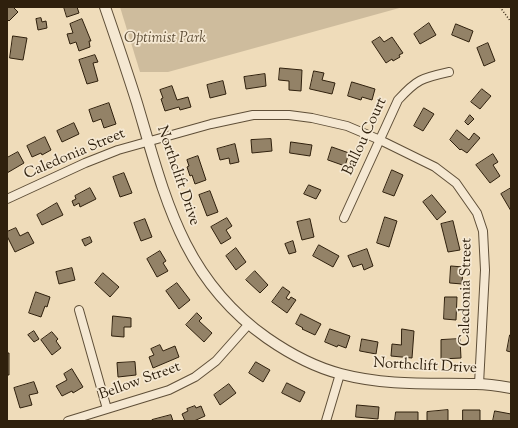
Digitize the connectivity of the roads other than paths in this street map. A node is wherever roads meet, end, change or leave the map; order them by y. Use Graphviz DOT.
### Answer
graph roads {
  1 [pos="105,7"];
  2 [pos="449,72"];
  3 [pos="380,140"];
  4 [pos="148,141"];
  5 [pos="7,199"];
  6 [pos="344,218"];
  7 [pos="79,310"];
  8 [pos="248,325"];
  9 [pos="340,374"];
  10 [pos="479,384"];
  11 [pos="511,388"];
  12 [pos="108,409"];
  13 [pos="68,421"];
  14 [pos="326,421"];
  1 -- 4 [label="street, Northclift Drive"];
  2 -- 3 [label="street, Ballou Court"];
  3 -- 4 [label="street, Caledonia Street"];
  3 -- 6 [label="street, Ballou Court"];
  3 -- 10 [label="street, Caledonia Street"];
  4 -- 5 [label="street, Caledonia Street"];
  4 -- 8 [label="street, Northclift Drive"];
  7 -- 12 [label="street"];
  8 -- 9 [label="street, Northclift Drive"];
  8 -- 12 [label="street, Bellow Street"];
  9 -- 10 [label="street, Northclift Drive"];
  9 -- 14 [label="street"];
  10 -- 11 [label="street, Northclift Drive"];
  12 -- 13 [label="street, Bellow Street"];
}
